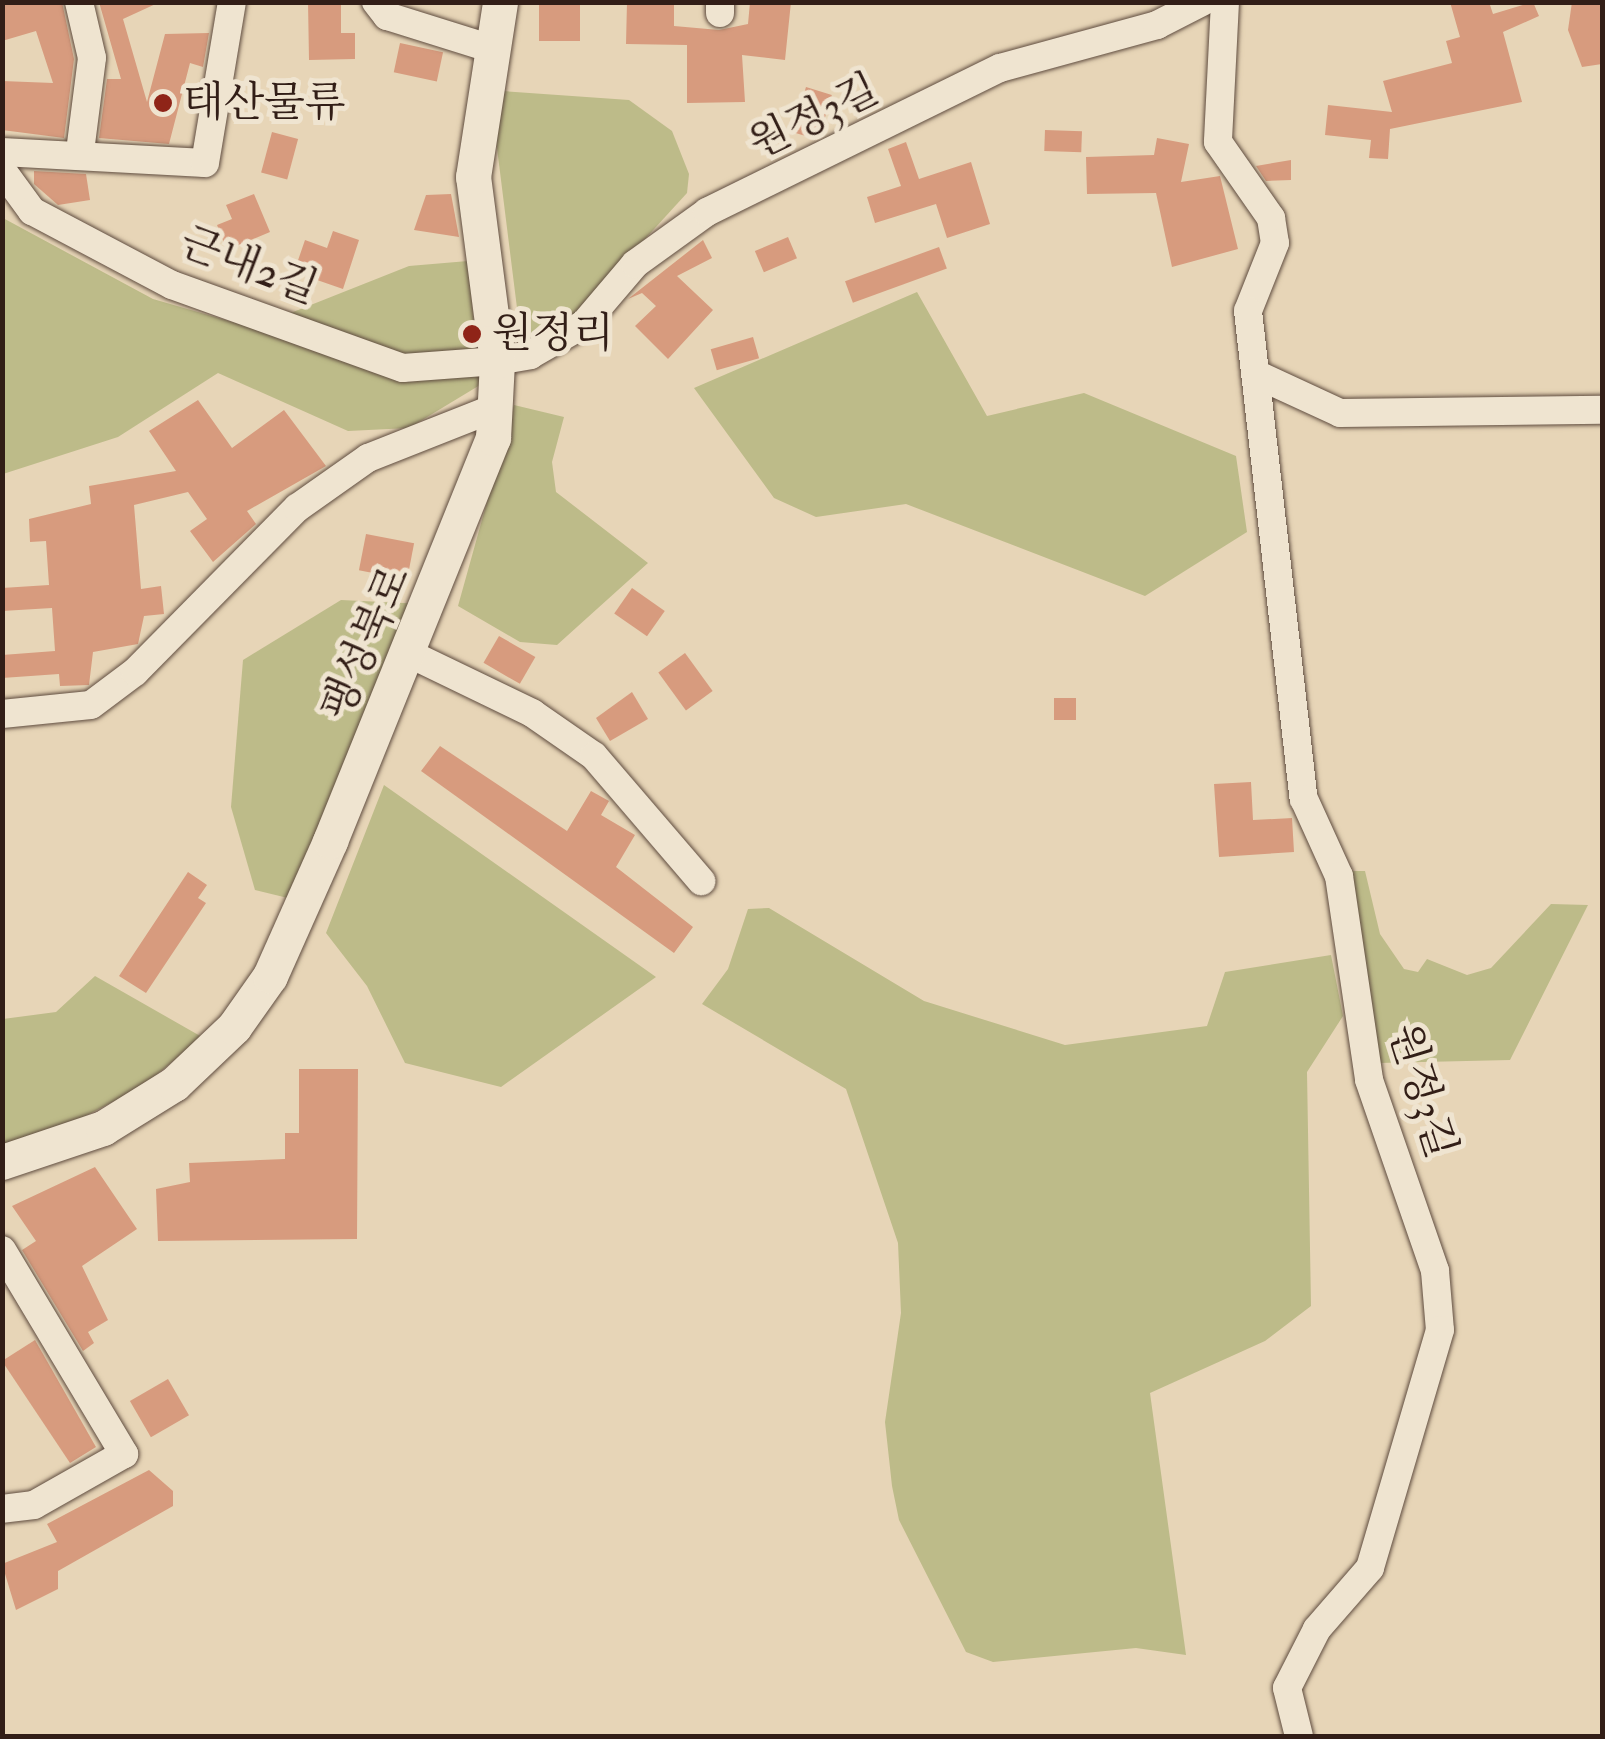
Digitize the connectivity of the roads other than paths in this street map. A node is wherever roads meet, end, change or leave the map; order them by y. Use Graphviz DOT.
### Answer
graph roads {
  1 [pos="79,2"];
  2 [pos="232,2"];
  3 [pos="376,2"];
  4 [pos="500,2"];
  5 [pos="1202,2"];
  6 [pos="1225,2"];
  7 [pos="490,48"];
  8 [pos="2,152"];
  9 [pos="80,152"];
  10 [pos="2,170"];
  11 [pos="497,361"];
  12 [pos="1260,376"];
  13 [pos="494,408"];
  14 [pos="1602,410"];
  15 [pos="410,654"];
  16 [pos="2,714"];
  17 [pos="701,882"];
  18 [pos="2,1162"];
  19 [pos="2,1250"];
  20 [pos="2,1510"];
  21 [pos="1299,1736"];
  1 -- 9 [label="street"];
  2 -- 9 [label="street, 근내2길"];
  3 -- 7 [label="street"];
  4 -- 7 [label="street, 팽성북로"];
  5 -- 11 [label="street, 원정3길"];
  6 -- 12 [label="street, 원정3길"];
  7 -- 11 [label="street, 팽성북로"];
  8 -- 9 [label="street, 근내2길"];
  10 -- 11 [label="street, 근내2길"];
  11 -- 13 [label="street, 팽성북로"];
  12 -- 14 [label="street"];
  12 -- 21 [label="street, 원정3길"];
  13 -- 15 [label="street, 팽성북로"];
  13 -- 16 [label="street"];
  15 -- 17 [label="street"];
  15 -- 18 [label="street, 팽성북로"];
  19 -- 20 [label="street"];
}
